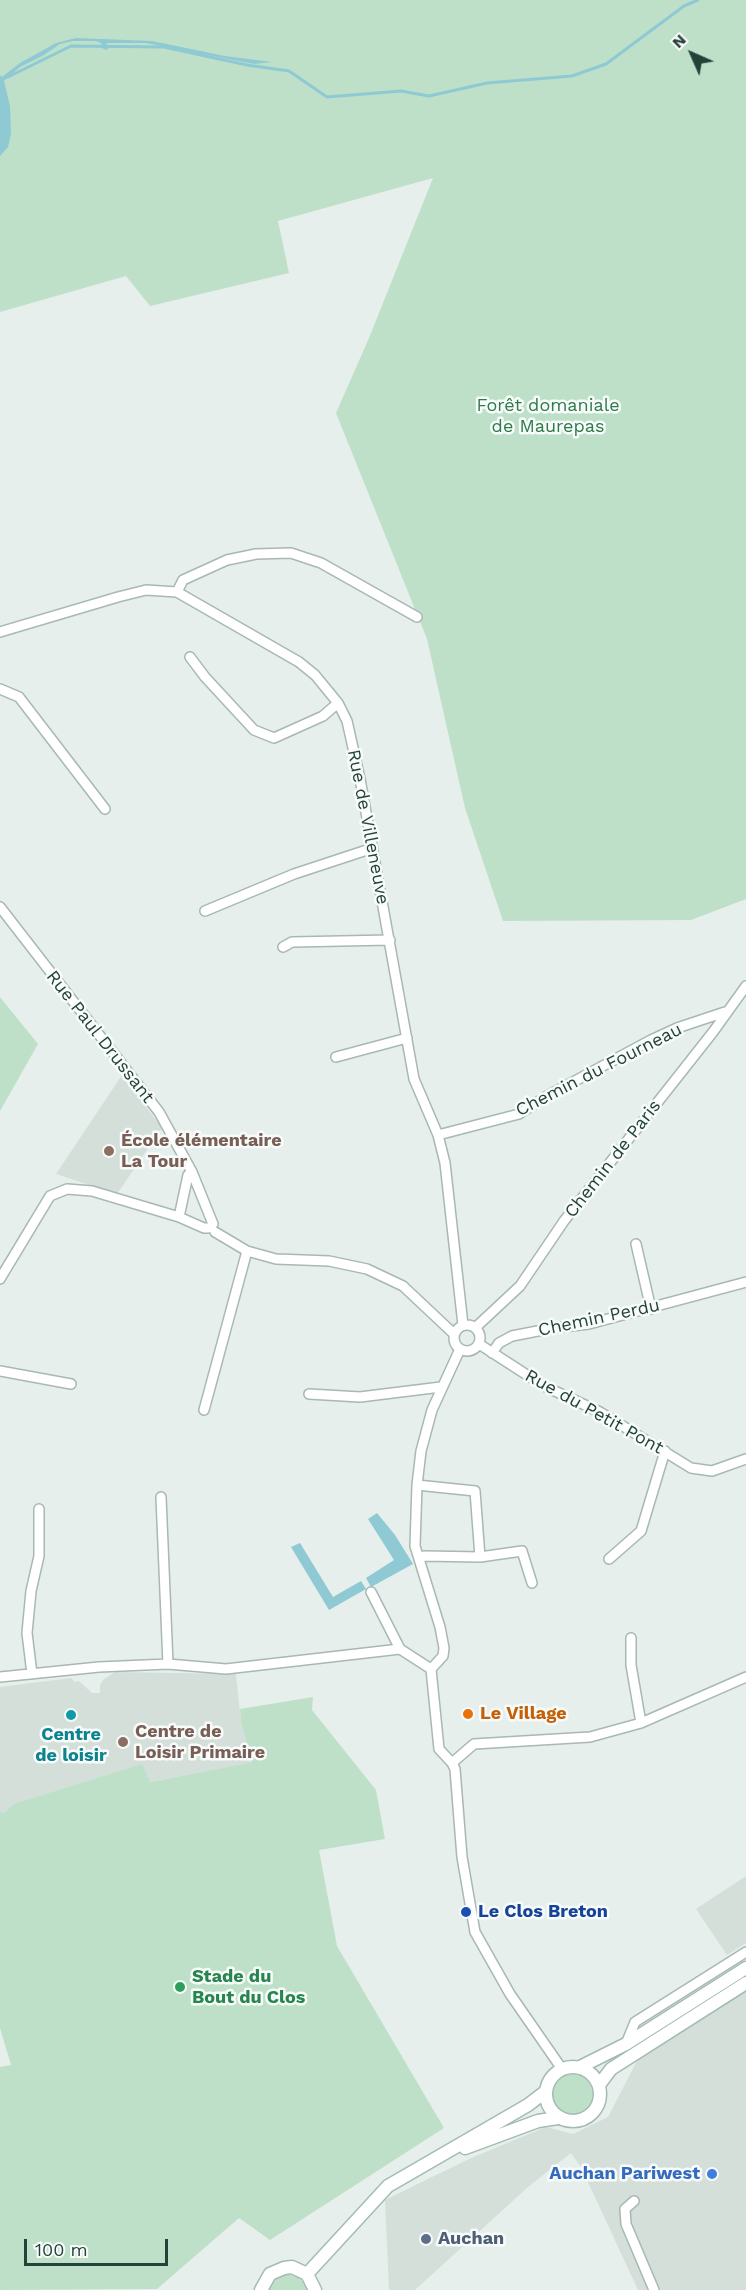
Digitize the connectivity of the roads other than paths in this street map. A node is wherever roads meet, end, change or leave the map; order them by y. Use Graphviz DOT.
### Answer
graph roads {
  1 [pos="177,592"];
  2 [pos="417,618"];
  3 [pos="0,632"];
  4 [pos="190,657"];
  5 [pos="0,689"];
  6 [pos="338,702"];
  7 [pos="105,809"];
  8 [pos="373,848"];
  9 [pos="0,907"];
  10 [pos="206,911"];
  11 [pos="390,940"];
  12 [pos="283,947"];
  13 [pos="746,986"];
  14 [pos="725,1012"];
  15 [pos="407,1038"];
  16 [pos="336,1057"];
  17 [pos="438,1135"];
  18 [pos="192,1172"];
  19 [pos="179,1218"];
  20 [pos="212,1228"];
  21 [pos="636,1244"];
  22 [pos="247,1251"];
  23 [pos="0,1279"];
  24 [pos="746,1282"];
  25 [pos="651,1309"];
  26 [pos="463,1325"];
  27 [pos="476,1328"];
  28 [pos="454,1334"];
  29 [pos="479,1344"];
  30 [pos="460,1349"];
  31 [pos="492,1353"];
  32 [pos="0,1371"];
  33 [pos="71,1384"];
  34 [pos="441,1387"];
  35 [pos="309,1394"];
  36 [pos="204,1410"];
  37 [pos="665,1451"];
  38 [pos="746,1459"];
  39 [pos="417,1485"];
  40 [pos="161,1497"];
  41 [pos="39,1509"];
  42 [pos="480,1557"];
  43 [pos="419,1558"];
  44 [pos="609,1559"];
  45 [pos="532,1583"];
  46 [pos="371,1592"];
  47 [pos="631,1638"];
  48 [pos="400,1649"];
  49 [pos="168,1664"];
  50 [pos="431,1669"];
  51 [pos="32,1674"];
  52 [pos="0,1677"];
  53 [pos="746,1677"];
  54 [pos="640,1723"];
  55 [pos="452,1763"];
  56 [pos="746,1952"];
  57 [pos="746,1968"];
  58 [pos="746,1983"];
  59 [pos="626,2044"];
  60 [pos="580,2067"];
  61 [pos="562,2069"];
  62 [pos="599,2085"];
  63 [pos="545,2092"];
  64 [pos="558,2118"];
  65 [pos="433,2160"];
  66 [pos="634,2201"];
  67 [pos="307,2274"];
  68 [pos="261,2290"];
  69 [pos="315,2290"];
  70 [pos="654,2290"];
  1 -- 2 [label="street"];
  1 -- 3 [label="street, Rue de Villeneuve"];
  1 -- 6 [label="street, Rue de Villeneuve"];
  4 -- 6 [label="street"];
  5 -- 7 [label="street"];
  6 -- 8 [label="street, Rue de Villeneuve"];
  8 -- 10 [label="street"];
  8 -- 11 [label="street, Rue de Villeneuve"];
  9 -- 18 [label="street, Rue Paul Drussant"];
  11 -- 12 [label="street"];
  11 -- 15 [label="street, Rue de Villeneuve"];
  13 -- 14 [label="street, Chemin de Paris"];
  14 -- 17 [label="street, Chemin du Fourneau"];
  14 -- 27 [label="street, Chemin de Paris"];
  15 -- 16 [label="street"];
  15 -- 17 [label="street, Rue de Villeneuve"];
  17 -- 26 [label="street, Rue de Villeneuve"];
  18 -- 19 [label="street"];
  18 -- 20 [label="street, Rue Paul Drussant"];
  19 -- 20 [label="street"];
  19 -- 23 [label="street"];
  20 -- 22 [label="street"];
  21 -- 25 [label="street"];
  22 -- 28 [label="street"];
  22 -- 36 [label="street"];
  24 -- 25 [label="street, Chemin Perdu"];
  25 -- 31 [label="street, Chemin Perdu"];
  26 -- 27 [label="street"];
  26 -- 28 [label="street"];
  27 -- 29 [label="street"];
  28 -- 30 [label="street"];
  29 -- 30 [label="street"];
  29 -- 31 [label="street, Rue du Petit Pont"];
  30 -- 34 [label="street"];
  31 -- 37 [label="street, Rue du Petit Pont"];
  32 -- 33 [label="street"];
  34 -- 35 [label="street"];
  34 -- 39 [label="street"];
  37 -- 38 [label="street, Rue du Petit Pont"];
  37 -- 44 [label="street"];
  39 -- 42 [label="street"];
  39 -- 43 [label="street"];
  40 -- 49 [label="street"];
  41 -- 51 [label="street"];
  42 -- 43 [label="street"];
  42 -- 45 [label="street"];
  43 -- 50 [label="street"];
  46 -- 48 [label="street"];
  47 -- 54 [label="street"];
  48 -- 49 [label="street"];
  48 -- 50 [label="street"];
  49 -- 51 [label="street"];
  50 -- 55 [label="street"];
  51 -- 52 [label="street"];
  53 -- 54 [label="street"];
  54 -- 55 [label="street"];
  55 -- 61 [label="street"];
  56 -- 59 [label="street"];
  57 -- 59 [label="street"];
  58 -- 62 [label="street"];
  59 -- 60 [label="street"];
  60 -- 61 [label="street"];
  60 -- 62 [label="street"];
  61 -- 63 [label="street"];
  62 -- 64 [label="street"];
  63 -- 64 [label="street"];
  63 -- 65 [label="street"];
  64 -- 65 [label="street"];
  65 -- 67 [label="street"];
  66 -- 70 [label="street"];
  67 -- 68 [label="street"];
  67 -- 69 [label="street"];
}
